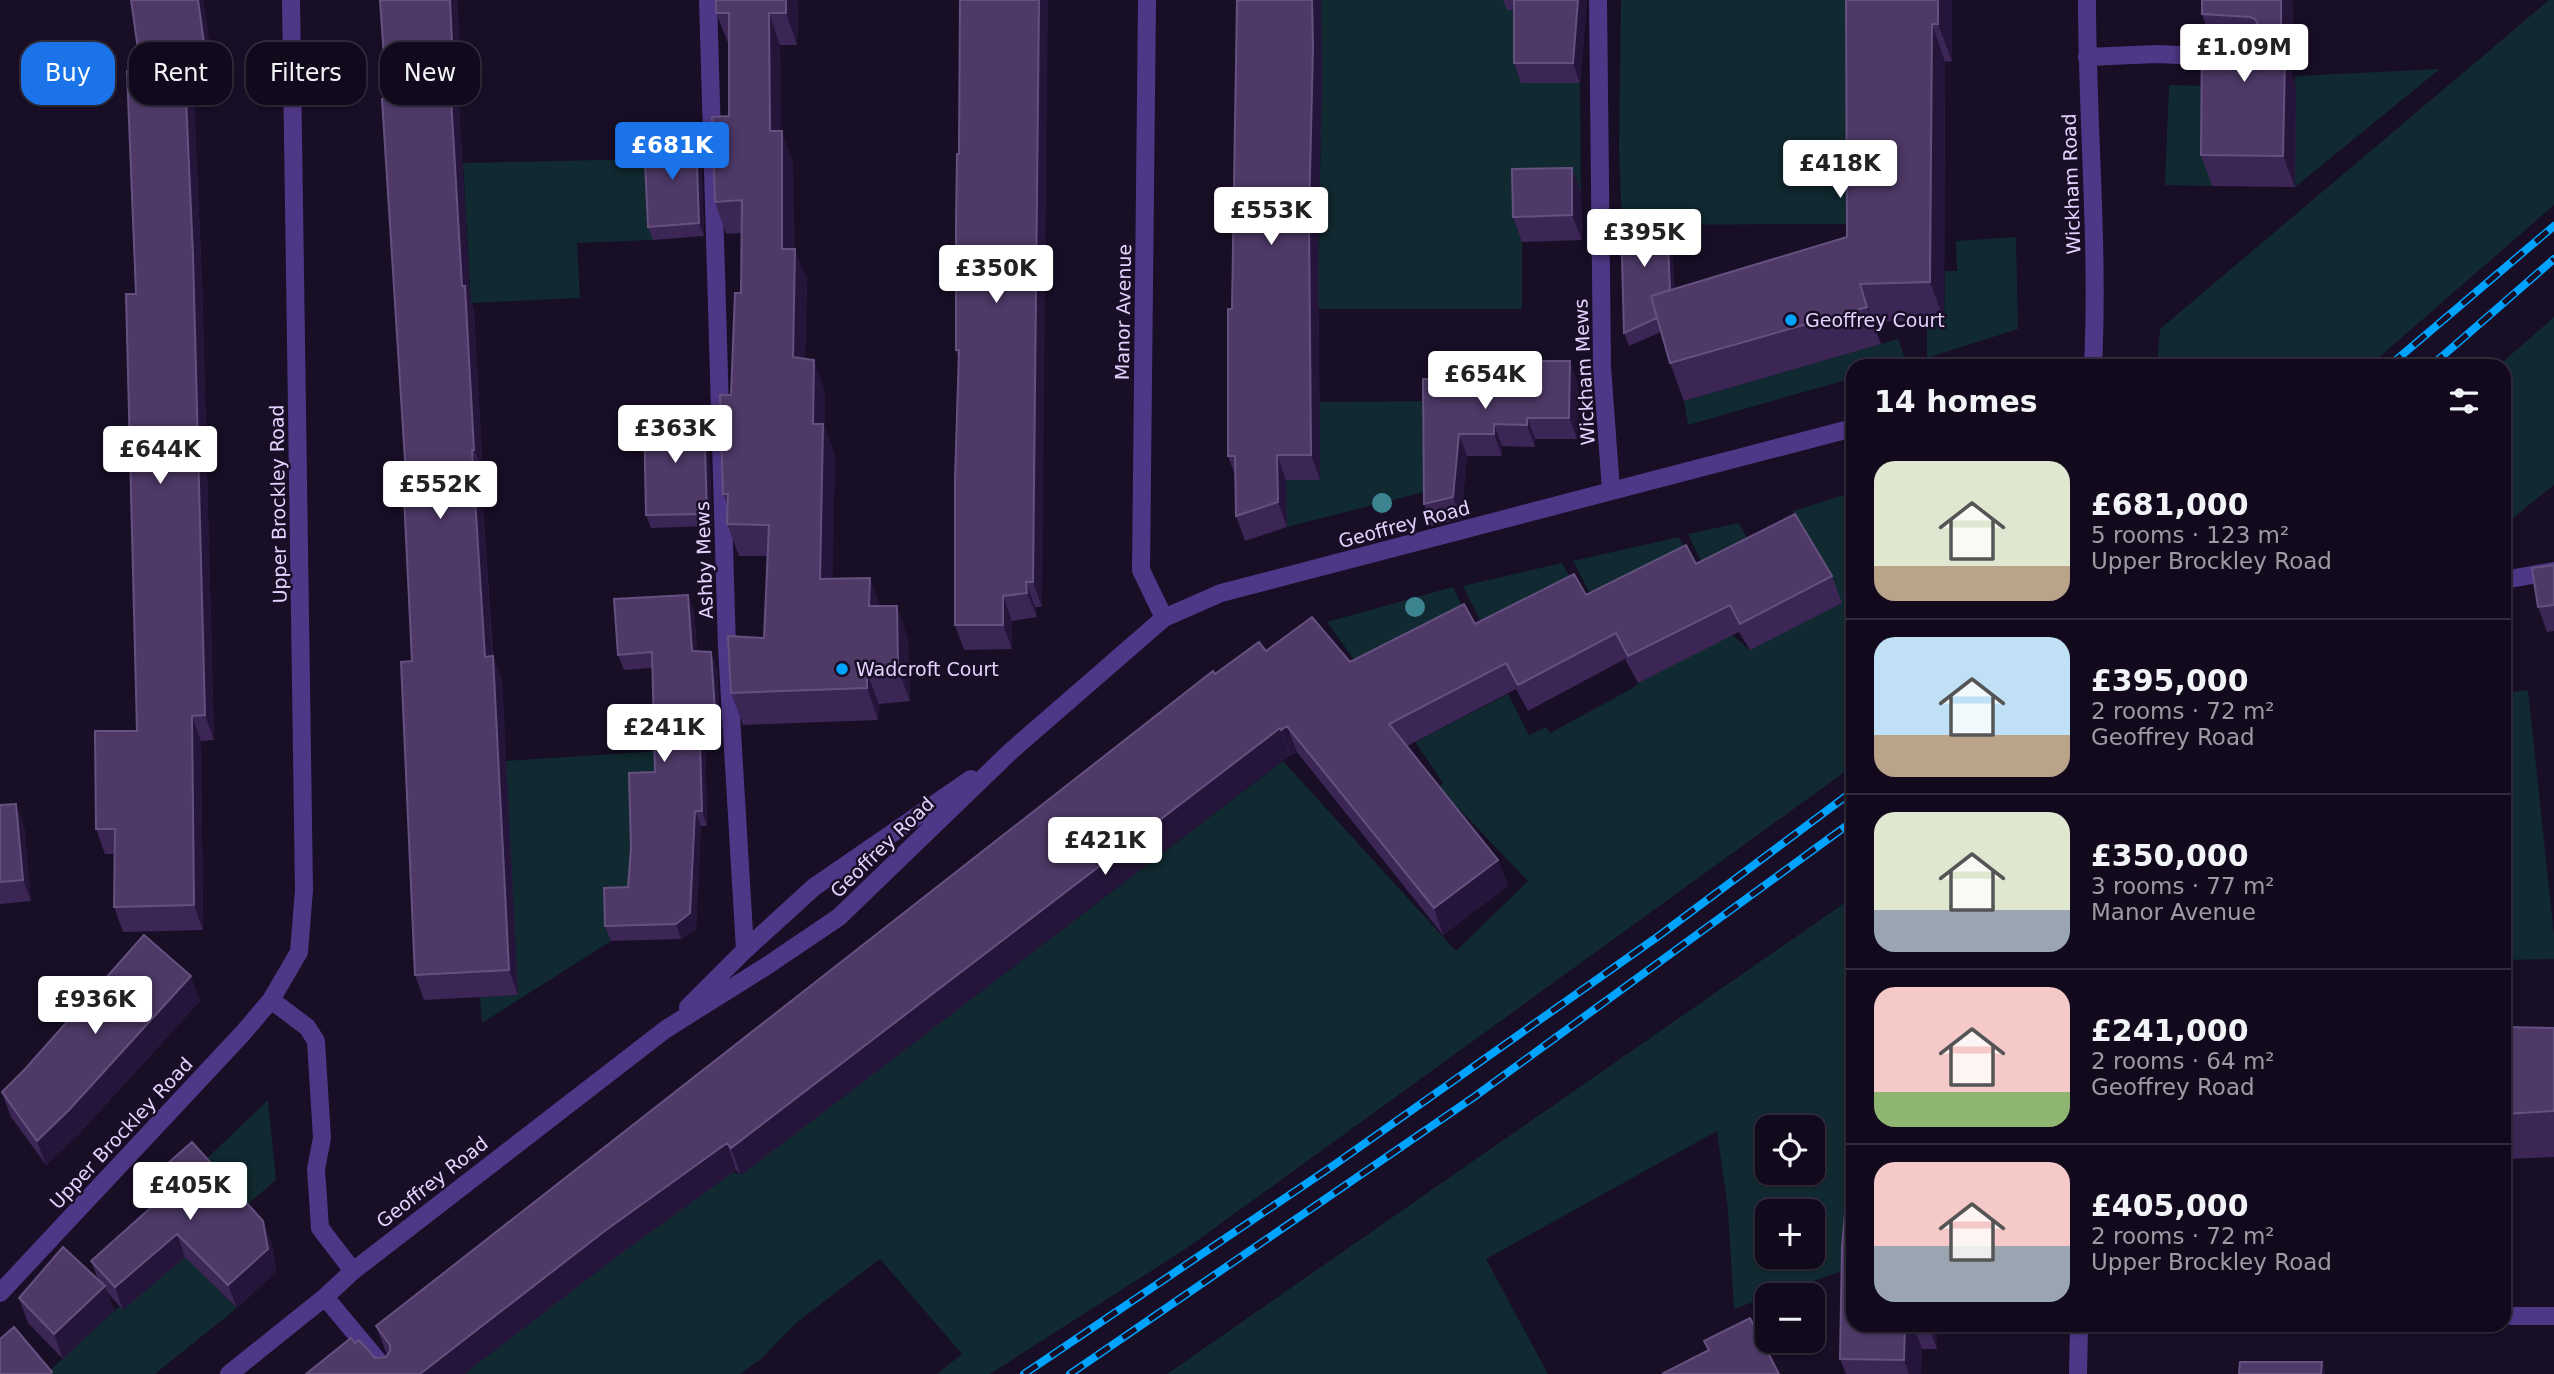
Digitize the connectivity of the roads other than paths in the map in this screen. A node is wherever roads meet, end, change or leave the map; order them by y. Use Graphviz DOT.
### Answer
graph roads {
  1 [pos="291,0"];
  2 [pos="708,0"];
  3 [pos="1147,0"];
  4 [pos="1598,0"];
  5 [pos="2087,0"];
  6 [pos="2087,57"];
  7 [pos="2247,59"];
  8 [pos="2093,359"];
  9 [pos="1846,430"];
  10 [pos="1611,490"];
  11 [pos="2554,571"];
  12 [pos="2511,579"];
  13 [pos="1164,618"];
  14 [pos="1011,751"];
  15 [pos="745,950"];
  16 [pos="271,1000"];
  17 [pos="666,1029"];
  18 [pos="353,1270"];
  19 [pos="0,1293"];
  20 [pos="325,1297"];
  21 [pos="2511,1316"];
  22 [pos="2554,1316"];
  23 [pos="2079,1332"];
  24 [pos="229,1374"];
  25 [pos="390,1374"];
  26 [pos="2078,1374"];
  1 -- 16 [label="street, Upper Brockley Road"];
  2 -- 15 [label="street, Ashby Mews"];
  3 -- 13 [label="street, Manor Avenue"];
  4 -- 10 [label="street, Wickham Mews"];
  5 -- 6 [label="street, Wickham Road"];
  6 -- 7 [label="street"];
  6 -- 8 [label="street, Wickham Road"];
  9 -- 10 [label="street, Geoffrey Road"];
  10 -- 13 [label="street, Geoffrey Road"];
  11 -- 12 [label="street"];
  13 -- 14 [label="street, Geoffrey Road"];
  14 -- 15 [label="street, Geoffrey Road"];
  14 -- 17 [label="street, Geoffrey Road"];
  15 -- 17 [label="street, Geoffrey Road"];
  16 -- 18 [label="street"];
  16 -- 19 [label="street, Upper Brockley Road"];
  17 -- 18 [label="street, Geoffrey Road"];
  18 -- 20 [label="street, Geoffrey Road"];
  20 -- 24 [label="street, Geoffrey Road"];
  20 -- 25 [label="street"];
  21 -- 22 [label="street"];
  23 -- 26 [label="street"];
}
